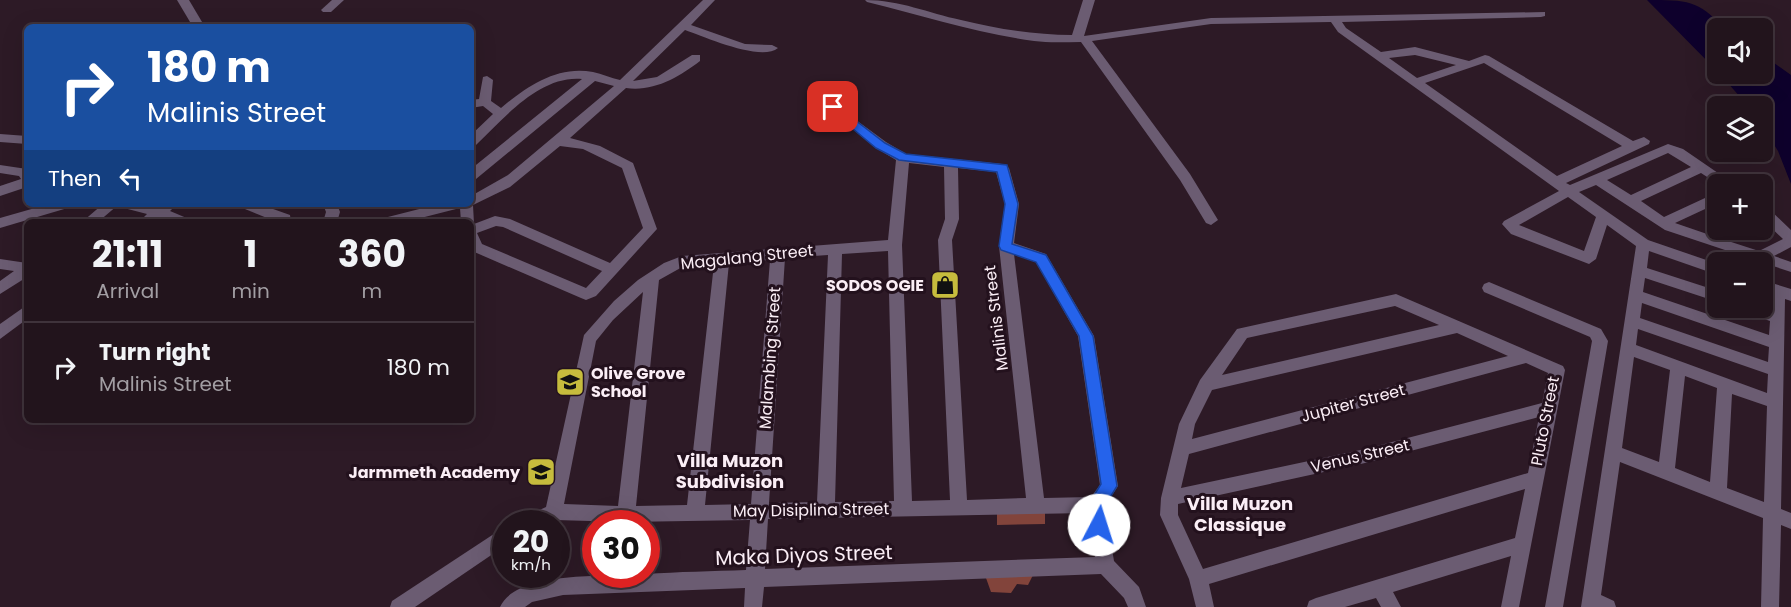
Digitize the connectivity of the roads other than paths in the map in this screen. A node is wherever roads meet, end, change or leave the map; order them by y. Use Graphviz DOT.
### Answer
graph roads {
  1 [pos="183,0"];
  2 [pos="338,0"];
  3 [pos="709,0"];
  4 [pos="871,0"];
  5 [pos="1089,0"];
  6 [pos="327,10"];
  7 [pos="1541,14"];
  8 [pos="1334,17"];
  9 [pos="197,24"];
  10 [pos="684,26"];
  11 [pos="1080,38"];
  12 [pos="772,48"];
  13 [pos="1380,56"];
  14 [pos="696,58"];
  15 [pos="1468,64"];
  16 [pos="593,76"];
  17 [pos="487,80"];
  18 [pos="1416,82"];
  19 [pos="623,84"];
  20 [pos="485,102"];
  21 [pos="474,104"];
  22 [pos="833,107"];
  23 [pos="501,114"];
  24 [pos="0,138"];
  25 [pos="474,139"];
  26 [pos="24,140"];
  27 [pos="559,142"];
  28 [pos="903,158"];
  29 [pos="951,164"];
  30 [pos="1702,167"];
  31 [pos="0,169"];
  32 [pos="24,173"];
  33 [pos="474,174"];
  34 [pos="1712,174"];
  35 [pos="1597,179"];
  36 [pos="1556,182"];
  37 [pos="24,183"];
  38 [pos="0,191"];
  39 [pos="1569,191"];
  40 [pos="474,200"];
  41 [pos="1630,201"];
  42 [pos="1707,202"];
  43 [pos="56,207"];
  44 [pos="108,207"];
  45 [pos="254,207"];
  46 [pos="444,207"];
  47 [pos="165,208"];
  48 [pos="1603,216"];
  49 [pos="93,219"];
  50 [pos="150,219"];
  51 [pos="180,219"];
  52 [pos="285,219"];
  53 [pos="405,219"];
  54 [pos="1211,220"];
  55 [pos="1773,222"];
  56 [pos="0,223"];
  57 [pos="1663,223"];
  58 [pos="474,232"];
  59 [pos="474,240"];
  60 [pos="1791,240"];
  61 [pos="1711,241"];
  62 [pos="1643,244"];
  63 [pos="895,245"];
  64 [pos="1006,246"];
  65 [pos="835,248"];
  66 [pos="1745,252"];
  67 [pos="1769,252"];
  68 [pos="778,253"];
  69 [pos="722,257"];
  70 [pos="1773,261"];
  71 [pos="0,264"];
  72 [pos="1707,266"];
  73 [pos="1791,267"];
  74 [pos="24,268"];
  75 [pos="612,270"];
  76 [pos="24,271"];
  77 [pos="1640,271"];
  78 [pos="652,279"];
  79 [pos="0,288"];
  80 [pos="1489,288"];
  81 [pos="1777,290"];
  82 [pos="1707,293"];
  83 [pos="1636,295"];
  84 [pos="24,313"];
  85 [pos="1773,316"];
  86 [pos="1779,318"];
  87 [pos="1632,321"];
  88 [pos="1457,327"];
  89 [pos="0,333"];
  90 [pos="1777,344"];
  91 [pos="1629,349"];
  92 [pos="1526,357"];
  93 [pos="1678,367"];
  94 [pos="1777,371"];
  95 [pos="1725,384"];
  96 [pos="1206,386"];
  97 [pos="1776,403"];
  98 [pos="1549,408"];
  99 [pos="1181,448"];
  100 [pos="1613,452"];
  101 [pos="1666,472"];
  102 [pos="1534,479"];
  103 [pos="1718,493"];
  104 [pos="1170,498"];
  105 [pos="1096,505"];
  106 [pos="1036,507"];
  107 [pos="959,508"];
  108 [pos="903,509"];
  109 [pos="554,510"];
  110 [pos="626,510"];
  111 [pos="826,510"];
  112 [pos="759,511"];
  113 [pos="695,512"];
  114 [pos="660,513"];
  115 [pos="1773,514"];
  116 [pos="1791,521"];
  117 [pos="492,544"];
  118 [pos="1523,544"];
  119 [pos="1105,565"];
  120 [pos="754,579"];
  121 [pos="1198,579"];
  122 [pos="1381,589"];
  123 [pos="1596,605"];
  124 [pos="399,607"];
  125 [pos="509,607"];
  126 [pos="753,607"];
  127 [pos="1137,607"];
  128 [pos="1205,607"];
  129 [pos="1316,607"];
  130 [pos="1392,607"];
  131 [pos="1510,607"];
  132 [pos="1554,607"];
  133 [pos="1770,607"];
  1 -- 9 [label="street"];
  2 -- 6 [label="street"];
  3 -- 10 [label="street"];
  4 -- 11 [label="street"];
  5 -- 11 [label="street"];
  7 -- 8 [label="street"];
  8 -- 11 [label="street"];
  8 -- 13 [label="street"];
  10 -- 12 [label="street"];
  10 -- 19 [label="street"];
  11 -- 54 [label="street"];
  13 -- 15 [label="street"];
  13 -- 18 [label="street"];
  14 -- 19 [label="street"];
  15 -- 18 [label="street"];
  15 -- 36 [label="street"];
  16 -- 19 [label="street"];
  16 -- 23 [label="street"];
  16 -- 33 [label="street"];
  17 -- 20 [label="street"];
  18 -- 36 [label="street"];
  19 -- 27 [label="street"];
  20 -- 21 [label="street"];
  20 -- 23 [label="street"];
  22 -- 28 [label="street, Malinis Street"];
  23 -- 25 [label="street"];
  24 -- 26 [label="street"];
  27 -- 40 [label="street"];
  27 -- 75 [label="street"];
  28 -- 29 [label="street, Malinis Street"];
  28 -- 63 [label="street"];
  29 -- 64 [label="street, Malinis Street"];
  29 -- 107 [label="street"];
  30 -- 34 [label="street"];
  30 -- 35 [label="street"];
  30 -- 41 [label="street"];
  31 -- 32 [label="street"];
  35 -- 39 [label="street"];
  35 -- 41 [label="street"];
  36 -- 39 [label="street"];
  37 -- 38 [label="street"];
  39 -- 48 [label="street"];
  39 -- 48 [label="street"];
  41 -- 57 [label="street"];
  42 -- 57 [label="street"];
  43 -- 56 [label="street"];
  44 -- 49 [label="street"];
  45 -- 52 [label="street"];
  46 -- 53 [label="street"];
  47 -- 50 [label="street"];
  47 -- 51 [label="street"];
  48 -- 62 [label="street"];
  55 -- 60 [label="street"];
  57 -- 61 [label="street"];
  58 -- 75 [label="street"];
  59 -- 75 [label="street"];
  60 -- 67 [label="street"];
  61 -- 66 [label="street"];
  62 -- 72 [label="street"];
  62 -- 77 [label="street"];
  63 -- 65 [label="street, Magalang Street"];
  63 -- 108 [label="street"];
  64 -- 105 [label="street"];
  64 -- 106 [label="street, Malinis Street"];
  65 -- 68 [label="street, Magalang Street"];
  65 -- 111 [label="street"];
  68 -- 69 [label="street, Magalang Street"];
  68 -- 112 [label="street, Malambing Street"];
  69 -- 78 [label="street, Magalang Street"];
  69 -- 113 [label="street"];
  70 -- 73 [label="street"];
  71 -- 74 [label="street"];
  76 -- 79 [label="street"];
  77 -- 82 [label="street"];
  77 -- 83 [label="street"];
  78 -- 109 [label="street, Magalang Street"];
  78 -- 110 [label="street"];
  80 -- 132 [label="street"];
  81 -- 86 [label="street"];
  83 -- 87 [label="street"];
  83 -- 90 [label="street"];
  84 -- 89 [label="street"];
  85 -- 86 [label="street"];
  86 -- 90 [label="street"];
  87 -- 91 [label="street"];
  87 -- 94 [label="street"];
  88 -- 92 [label="street, Pluto Street"];
  88 -- 96 [label="street"];
  88 -- 96 [label="street, Pluto Street"];
  90 -- 94 [label="street"];
  91 -- 93 [label="street"];
  91 -- 100 [label="street"];
  92 -- 98 [label="street, Pluto Street"];
  92 -- 99 [label="street, Jupiter Street"];
  93 -- 95 [label="street"];
  93 -- 101 [label="street"];
  94 -- 97 [label="street"];
  95 -- 97 [label="street"];
  95 -- 103 [label="street"];
  96 -- 99 [label="street"];
  97 -- 115 [label="street"];
  98 -- 102 [label="street, Pluto Street"];
  98 -- 104 [label="street, Venus Street"];
  99 -- 104 [label="street"];
  100 -- 101 [label="street"];
  100 -- 123 [label="street"];
  101 -- 103 [label="street"];
  102 -- 118 [label="street, Pluto Street"];
  102 -- 121 [label="street"];
  103 -- 115 [label="street"];
  104 -- 121 [label="street"];
  105 -- 106 [label="street, May Disiplina Street"];
  105 -- 119 [label="street"];
  106 -- 107 [label="street, May Disiplina Street"];
  107 -- 108 [label="street, May Disiplina Street"];
  108 -- 111 [label="street, May Disiplina Street"];
  111 -- 112 [label="street, May Disiplina Street"];
  112 -- 113 [label="street, May Disiplina Street"];
  112 -- 120 [label="street, Malambing Street"];
  113 -- 114 [label="street, May Disiplina Street"];
  115 -- 116 [label="street"];
  115 -- 133 [label="street"];
  117 -- 124 [label="street"];
  118 -- 122 [label="street"];
  118 -- 131 [label="street, Pluto Street"];
  119 -- 120 [label="street, Maka Diyos Street"];
  119 -- 127 [label="street"];
  120 -- 125 [label="street, Maka Diyos Street"];
  120 -- 126 [label="street, Malambing Street"];
  121 -- 128 [label="street"];
  122 -- 129 [label="street"];
  122 -- 130 [label="street"];
}
